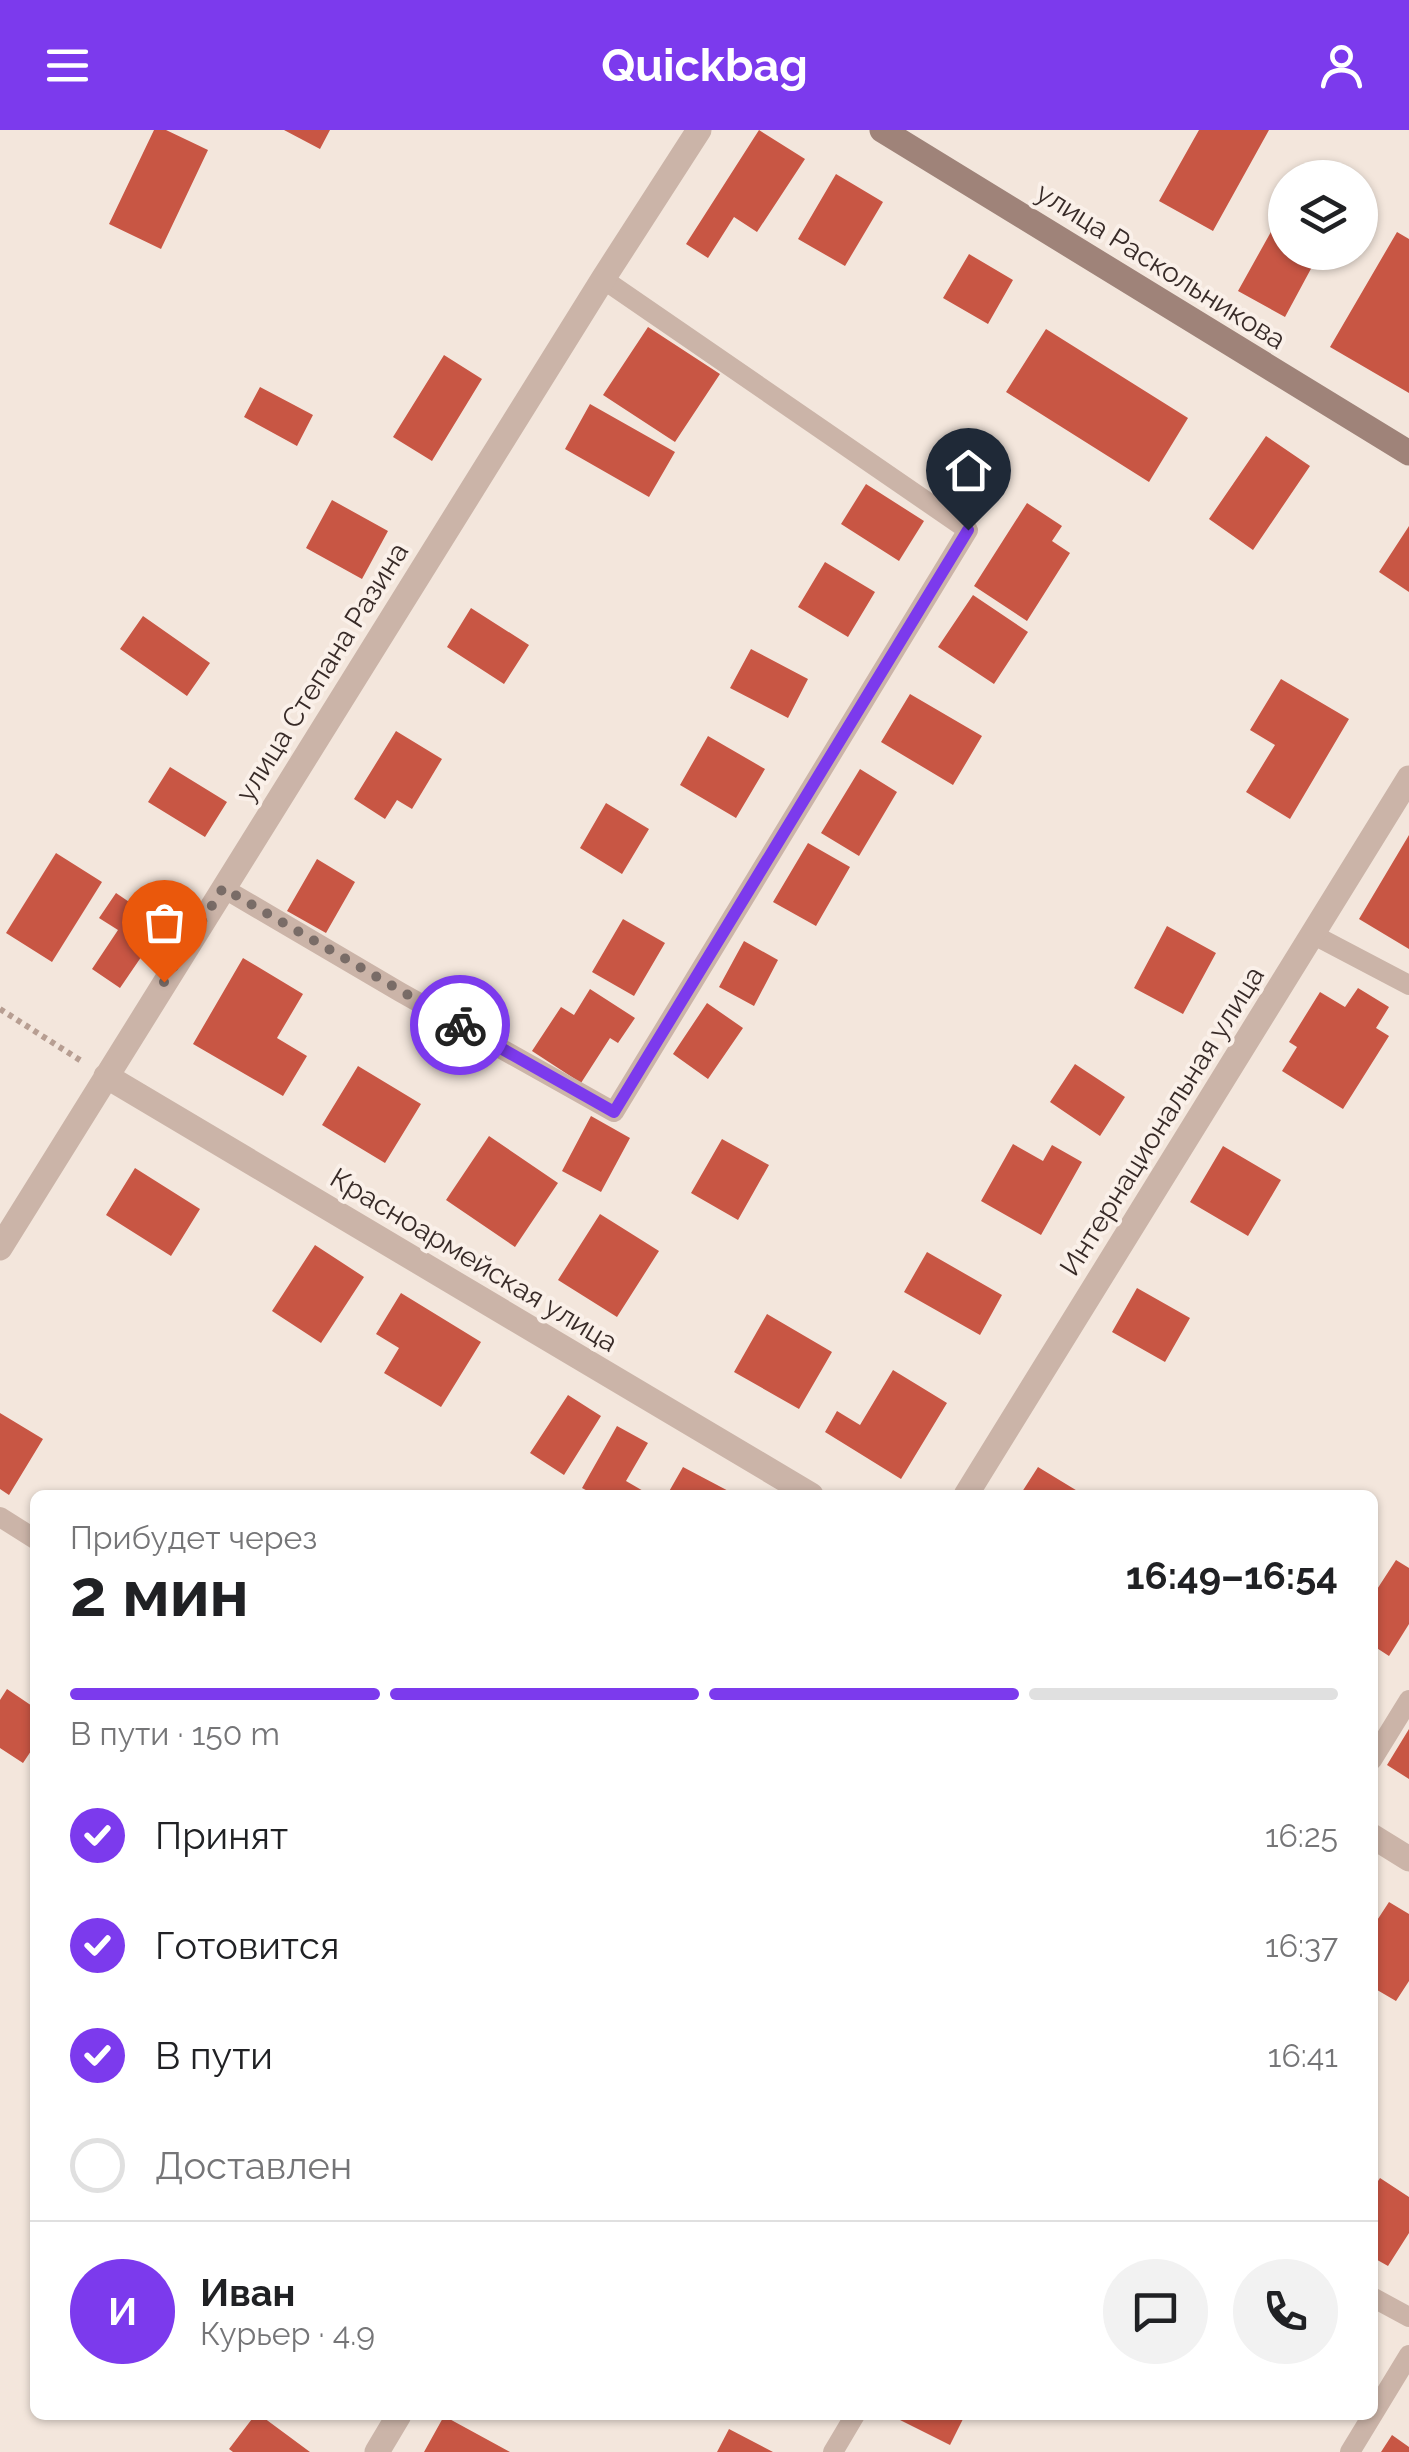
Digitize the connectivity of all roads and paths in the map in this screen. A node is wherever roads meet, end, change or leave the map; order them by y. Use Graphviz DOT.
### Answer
graph roads {
  1 [pos="699,130"];
  2 [pos="882,130"];
  3 [pos="603,279"];
  4 [pos="1409,453"];
  5 [pos="1409,778"];
  6 [pos="223,888"];
  7 [pos="1312,934"];
  8 [pos="1409,985"];
  9 [pos="0,1009"];
  10 [pos="106,1076"];
  11 [pos="0,1248"];
  12 [pos="804,1490"];
  13 [pos="969,1490"];
  14 [pos="0,1518"];
  15 [pos="30,1536"];
  16 [pos="1409,1700"];
  17 [pos="1378,1750"];
  18 [pos="1378,1840"];
  19 [pos="1409,1859"];
  20 [pos="1378,2300"];
  21 [pos="1409,2317"];
  22 [pos="1409,2355"];
  23 [pos="1378,2406"];
  24 [pos="397,2420"];
  25 [pos="852,2420"];
  26 [pos="1369,2420"];
  27 [pos="376,2452"];
  28 [pos="833,2452"];
  29 [pos="1350,2452"];
  1 -- 3 [label="street, улица Степана Разина"];
  2 -- 4 [label="main road, улица Раскольникова"];
  3 -- 6 [label="street, улица Степана Разина"];
  3 -- 6 [label="lane"];
  5 -- 7 [label="street, Интернациональная улица"];
  6 -- 10 [label="street, улица Степана Разина"];
  7 -- 8 [label="lane"];
  7 -- 13 [label="street, Интернациональная улица"];
  9 -- 10 [label="path"];
  10 -- 11 [label="street, улица Степана Разина"];
  10 -- 12 [label="street, Красноармейская улица"];
  14 -- 15 [label="lane"];
  16 -- 17 [label="lane"];
  18 -- 19 [label="street"];
  20 -- 21 [label="lane"];
  22 -- 23 [label="lane"];
  24 -- 27 [label="street"];
  25 -- 28 [label="lane"];
  26 -- 29 [label="lane"];
}
